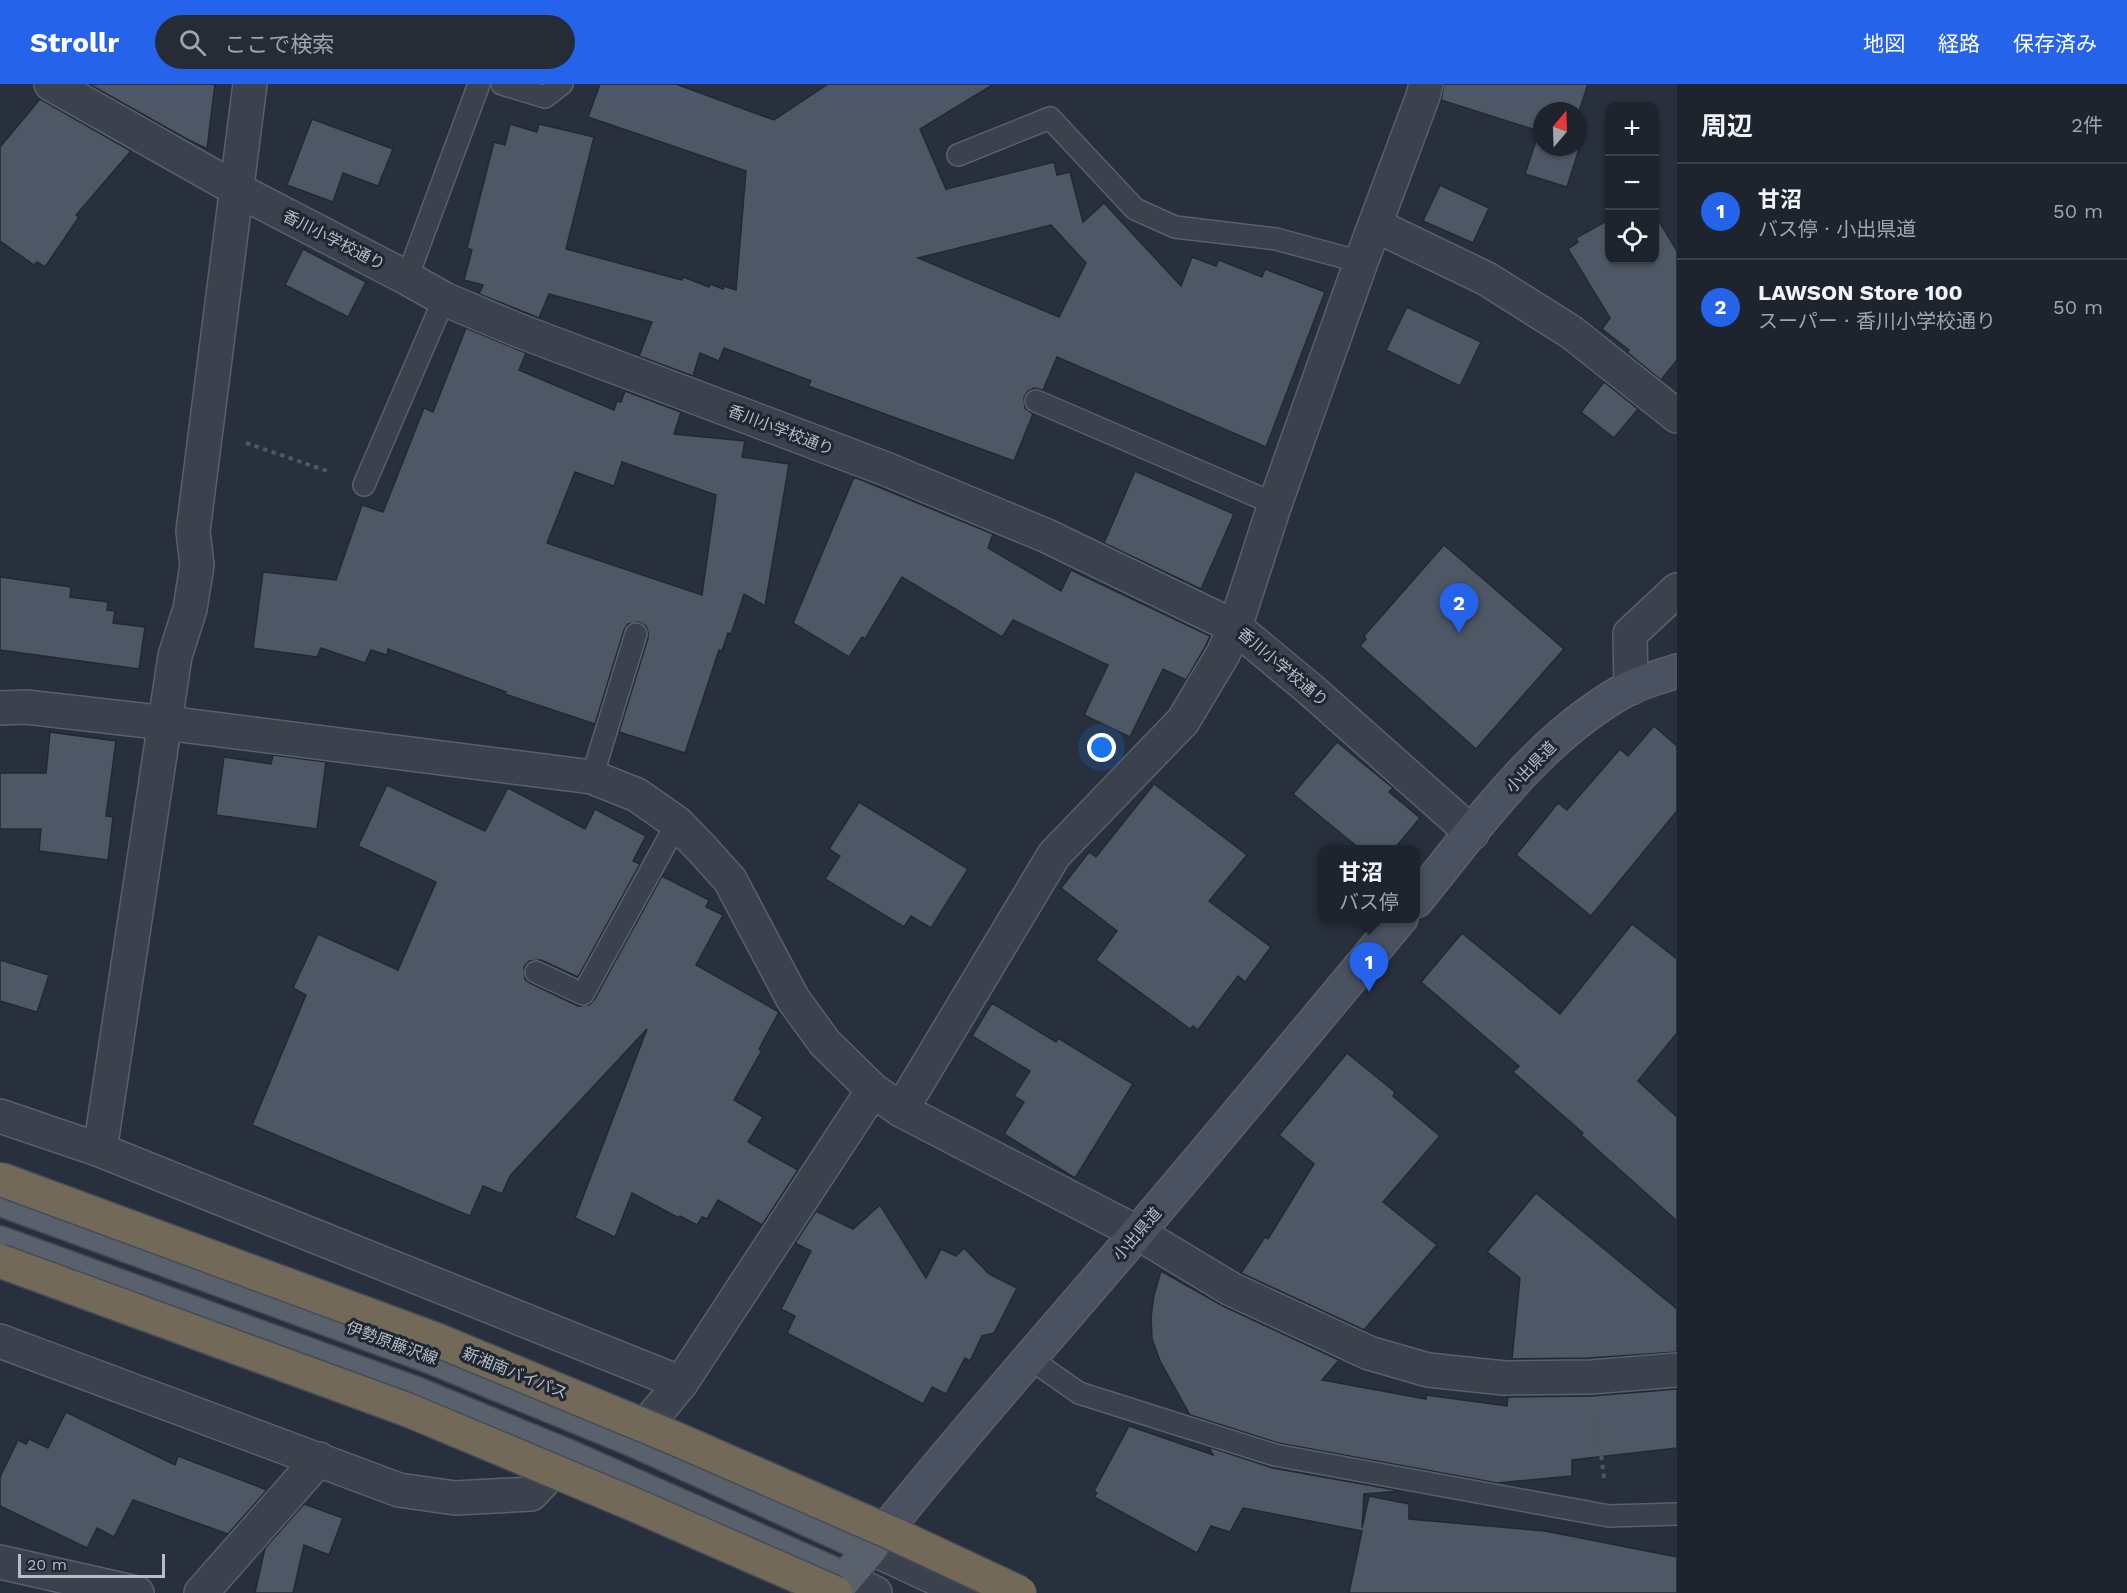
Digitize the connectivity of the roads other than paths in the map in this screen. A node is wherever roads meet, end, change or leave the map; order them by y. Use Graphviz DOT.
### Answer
graph roads {
  1 [pos="51,84"];
  2 [pos="250,84"];
  3 [pos="479,84"];
  4 [pos="502,84"];
  5 [pos="562,84"];
  6 [pos="1426,84"];
  7 [pos="957,155"];
  8 [pos="238,190"];
  9 [pos="1375,225"];
  10 [pos="1361,262"];
  11 [pos="407,278"];
  12 [pos="444,299"];
  13 [pos="1036,401"];
  14 [pos="1677,416"];
  15 [pos="364,484"];
  16 [pos="1275,504"];
  17 [pos="1677,590"];
  18 [pos="1235,627"];
  19 [pos="636,634"];
  20 [pos="1677,671"];
  21 [pos="1631,688"];
  22 [pos="0,708"];
  23 [pos="166,723"];
  24 [pos="592,777"];
  25 [pos="677,823"];
  26 [pos="1472,833"];
  27 [pos="1420,896"];
  28 [pos="1397,923"];
  29 [pos="536,972"];
  30 [pos="873,1090"];
  31 [pos="901,1110"];
  32 [pos="0,1116"];
  33 [pos="100,1150"];
  34 [pos="0,1179"];
  35 [pos="0,1199"];
  36 [pos="1138,1233"];
  37 [pos="0,1243"];
  38 [pos="0,1261"];
  39 [pos="0,1341"];
  40 [pos="1029,1358"];
  41 [pos="1677,1370"];
  42 [pos="681,1383"];
  43 [pos="634,1440"];
  44 [pos="567,1456"];
  45 [pos="319,1459"];
  46 [pos="1677,1514"];
  47 [pos="871,1548"];
  48 [pos="0,1562"];
  49 [pos="838,1588"];
  50 [pos="137,1593"];
  51 [pos="201,1593"];
  52 [pos="875,1593"];
  53 [pos="968,1593"];
  54 [pos="1020,1593"];
  1 -- 8 [label="street, 香川小学校通り"];
  2 -- 8 [label="street"];
  3 -- 11 [label="lane"];
  4 -- 5 [label="lane"];
  6 -- 9 [label="street"];
  7 -- 10 [label="lane"];
  8 -- 11 [label="street, 香川小学校通り"];
  8 -- 23 [label="street"];
  9 -- 10 [label="street"];
  9 -- 14 [label="street"];
  10 -- 16 [label="street"];
  11 -- 12 [label="street, 香川小学校通り"];
  12 -- 15 [label="lane"];
  12 -- 18 [label="street, 香川小学校通り"];
  13 -- 16 [label="lane"];
  16 -- 18 [label="street"];
  17 -- 21 [label="street"];
  18 -- 26 [label="street, 香川小学校通り"];
  18 -- 31 [label="street"];
  19 -- 24 [label="lane"];
  20 -- 21 [label="main road, 小出県道"];
  21 -- 26 [label="main road, 小出県道"];
  22 -- 23 [label="street"];
  23 -- 24 [label="street"];
  23 -- 33 [label="street"];
  24 -- 25 [label="street"];
  25 -- 29 [label="lane"];
  25 -- 30 [label="street"];
  26 -- 27 [label="main road, 小出県道"];
  28 -- 36 [label="main road, 小出県道"];
  30 -- 31 [label="street"];
  30 -- 42 [label="street"];
  31 -- 36 [label="street"];
  32 -- 33 [label="street"];
  33 -- 42 [label="street"];
  34 -- 54 [label="highway, 新湘南バイパス, bridge"];
  35 -- 43 [label="main road, 伊勢原藤沢線"];
  36 -- 40 [label="main road, 小出県道"];
  36 -- 41 [label="street"];
  37 -- 44 [label="main road"];
  38 -- 49 [label="highway, bridge"];
  39 -- 45 [label="street"];
  40 -- 46 [label="lane"];
  40 -- 47 [label="main road, 小出県道"];
  42 -- 43 [label="street"];
  43 -- 47 [label="main road, 伊勢原藤沢線"];
  44 -- 45 [label="street"];
  44 -- 49 [label="main road"];
  45 -- 51 [label="street"];
  47 -- 49 [label="main road"];
  47 -- 53 [label="street"];
  48 -- 50 [label="street"];
  49 -- 52 [label="street"];
}
